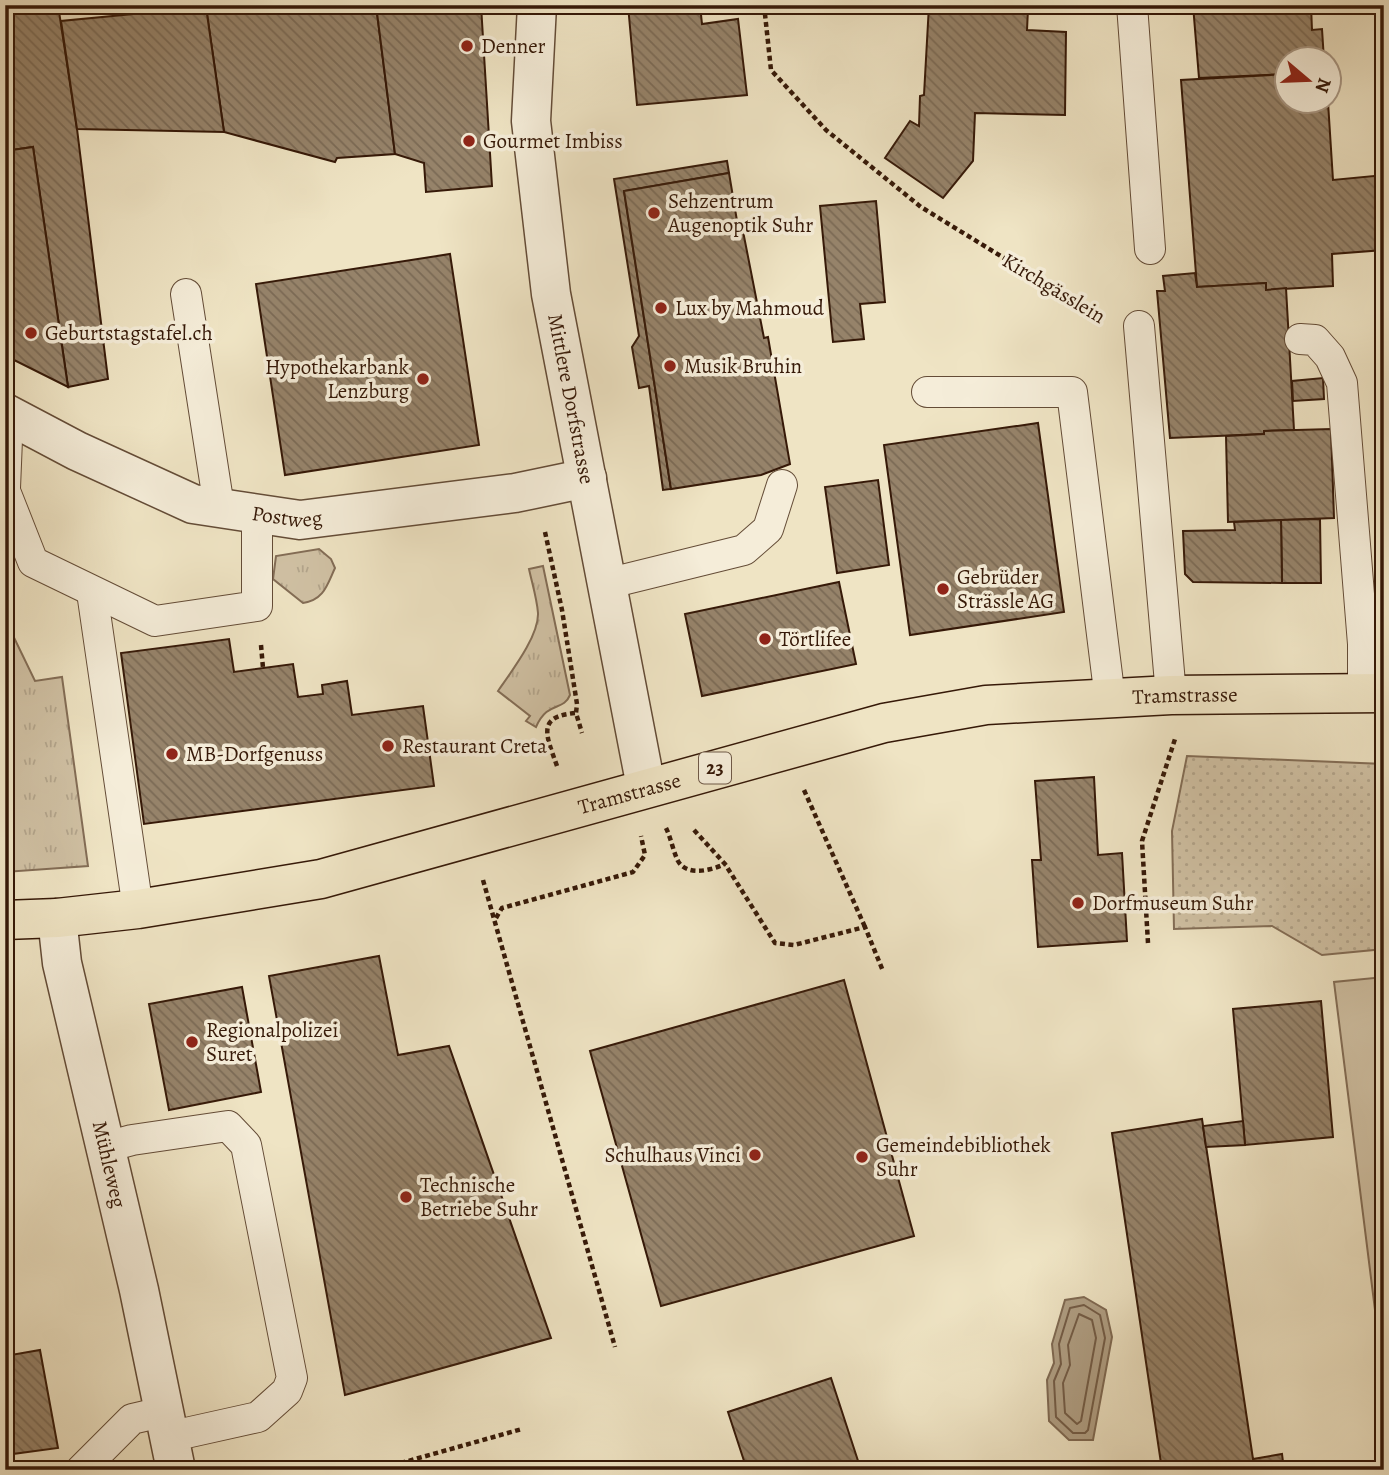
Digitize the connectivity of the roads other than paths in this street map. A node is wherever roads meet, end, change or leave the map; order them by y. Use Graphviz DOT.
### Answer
graph roads {
  1 [pos="537,5"];
  2 [pos="1132,5"];
  3 [pos="1150,249"];
  4 [pos="186,294"];
  5 [pos="1139,326"];
  6 [pos="1300,339"];
  7 [pos="927,392"];
  8 [pos="7,414"];
  9 [pos="587,478"];
  10 [pos="782,485"];
  11 [pos="5,489"];
  12 [pos="219,507"];
  13 [pos="257,513"];
  14 [pos="606,584"];
  15 [pos="92,592"];
  16 [pos="1373,694"];
  17 [pos="1171,695"];
  18 [pos="1110,699"];
  19 [pos="638,790"];
  20 [pos="138,909"];
  21 [pos="57,918"];
  22 [pos="5,920"];
  23 [pos="106,1147"];
  24 [pos="169,1439"];
  25 [pos="81,1470"];
  1 -- 9 [label="street, Mittlere Dorfstrasse"];
  2 -- 3 [label="lane"];
  4 -- 12 [label="lane"];
  5 -- 17 [label="lane"];
  6 -- 16 [label="lane"];
  7 -- 18 [label="lane"];
  8 -- 11 [label="lane"];
  8 -- 12 [label="street, Postweg"];
  9 -- 13 [label="street, Postweg"];
  9 -- 14 [label="street, Mittlere Dorfstrasse"];
  10 -- 14 [label="lane"];
  11 -- 15 [label="lane"];
  12 -- 13 [label="street, Postweg"];
  13 -- 15 [label="lane"];
  14 -- 19 [label="street, Mittlere Dorfstrasse"];
  15 -- 20 [label="lane"];
  16 -- 17 [label="main road, Tramstrasse / 23"];
  17 -- 18 [label="main road, Tramstrasse / 23"];
  18 -- 19 [label="main road, Tramstrasse / 23"];
  19 -- 20 [label="main road, Tramstrasse / 23"];
  20 -- 21 [label="main road, Tramstrasse / 23"];
  21 -- 22 [label="main road, Tramstrasse / 23"];
  21 -- 23 [label="street, Mühleweg"];
  23 -- 24 [label="street, Mühleweg"];
  23 -- 24 [label="lane"];
  24 -- 25 [label="lane"];
}
